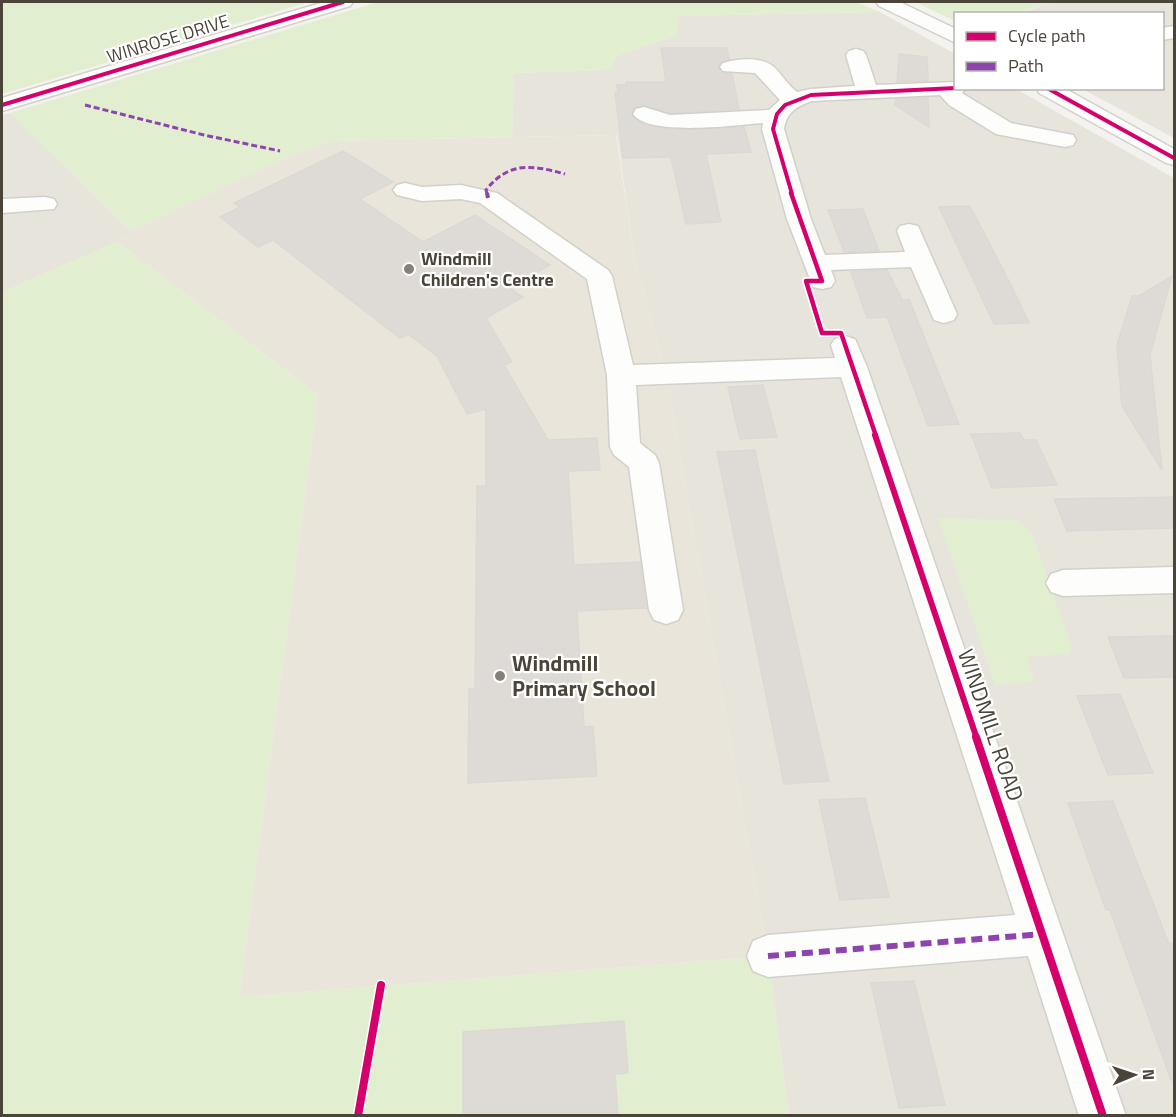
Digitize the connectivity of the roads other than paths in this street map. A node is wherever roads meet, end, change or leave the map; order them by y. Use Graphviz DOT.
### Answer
graph roads {
  1 [pos="343,2"];
  2 [pos="886,2"];
  3 [pos="954,36"];
  4 [pos="856,55"];
  5 [pos="730,67"];
  6 [pos="951,89"];
  7 [pos="1051,90"];
  8 [pos="867,91"];
  9 [pos="793,100"];
  10 [pos="2,105"];
  11 [pos="644,114"];
  12 [pos="775,116"];
  13 [pos="1065,140"];
  14 [pos="1174,159"];
  15 [pos="405,190"];
  16 [pos="45,204"];
  17 [pos="2,206"];
  18 [pos="909,231"];
  19 [pos="921,259"];
  20 [pos="944,314"];
  21 [pos="621,375"];
  22 [pos="1174,580"];
  23 [pos="1063,583"];
  24 [pos="666,610"];
  25 [pos="1043,934"];
  26 [pos="768,956"];
  27 [pos="1103,1116"];
  1 -- 10 [label="street, WINROSE DRIVE"];
  2 -- 3 [label="street"];
  4 -- 8 [label="street"];
  5 -- 9 [label="street"];
  6 -- 8 [label="street"];
  6 -- 13 [label="street"];
  7 -- 14 [label="street"];
  8 -- 9 [label="street"];
  9 -- 12 [label="street"];
  11 -- 12 [label="street"];
  12 -- 19 [label="street"];
  15 -- 21 [label="street"];
  16 -- 17 [label="street"];
  18 -- 19 [label="street"];
  19 -- 20 [label="street"];
  21 -- 24 [label="street"];
  21 -- 25 [label="street, WINDMILL ROAD"];
  22 -- 23 [label="street"];
  25 -- 26 [label="street"];
  25 -- 27 [label="street, WINDMILL ROAD"];
}
